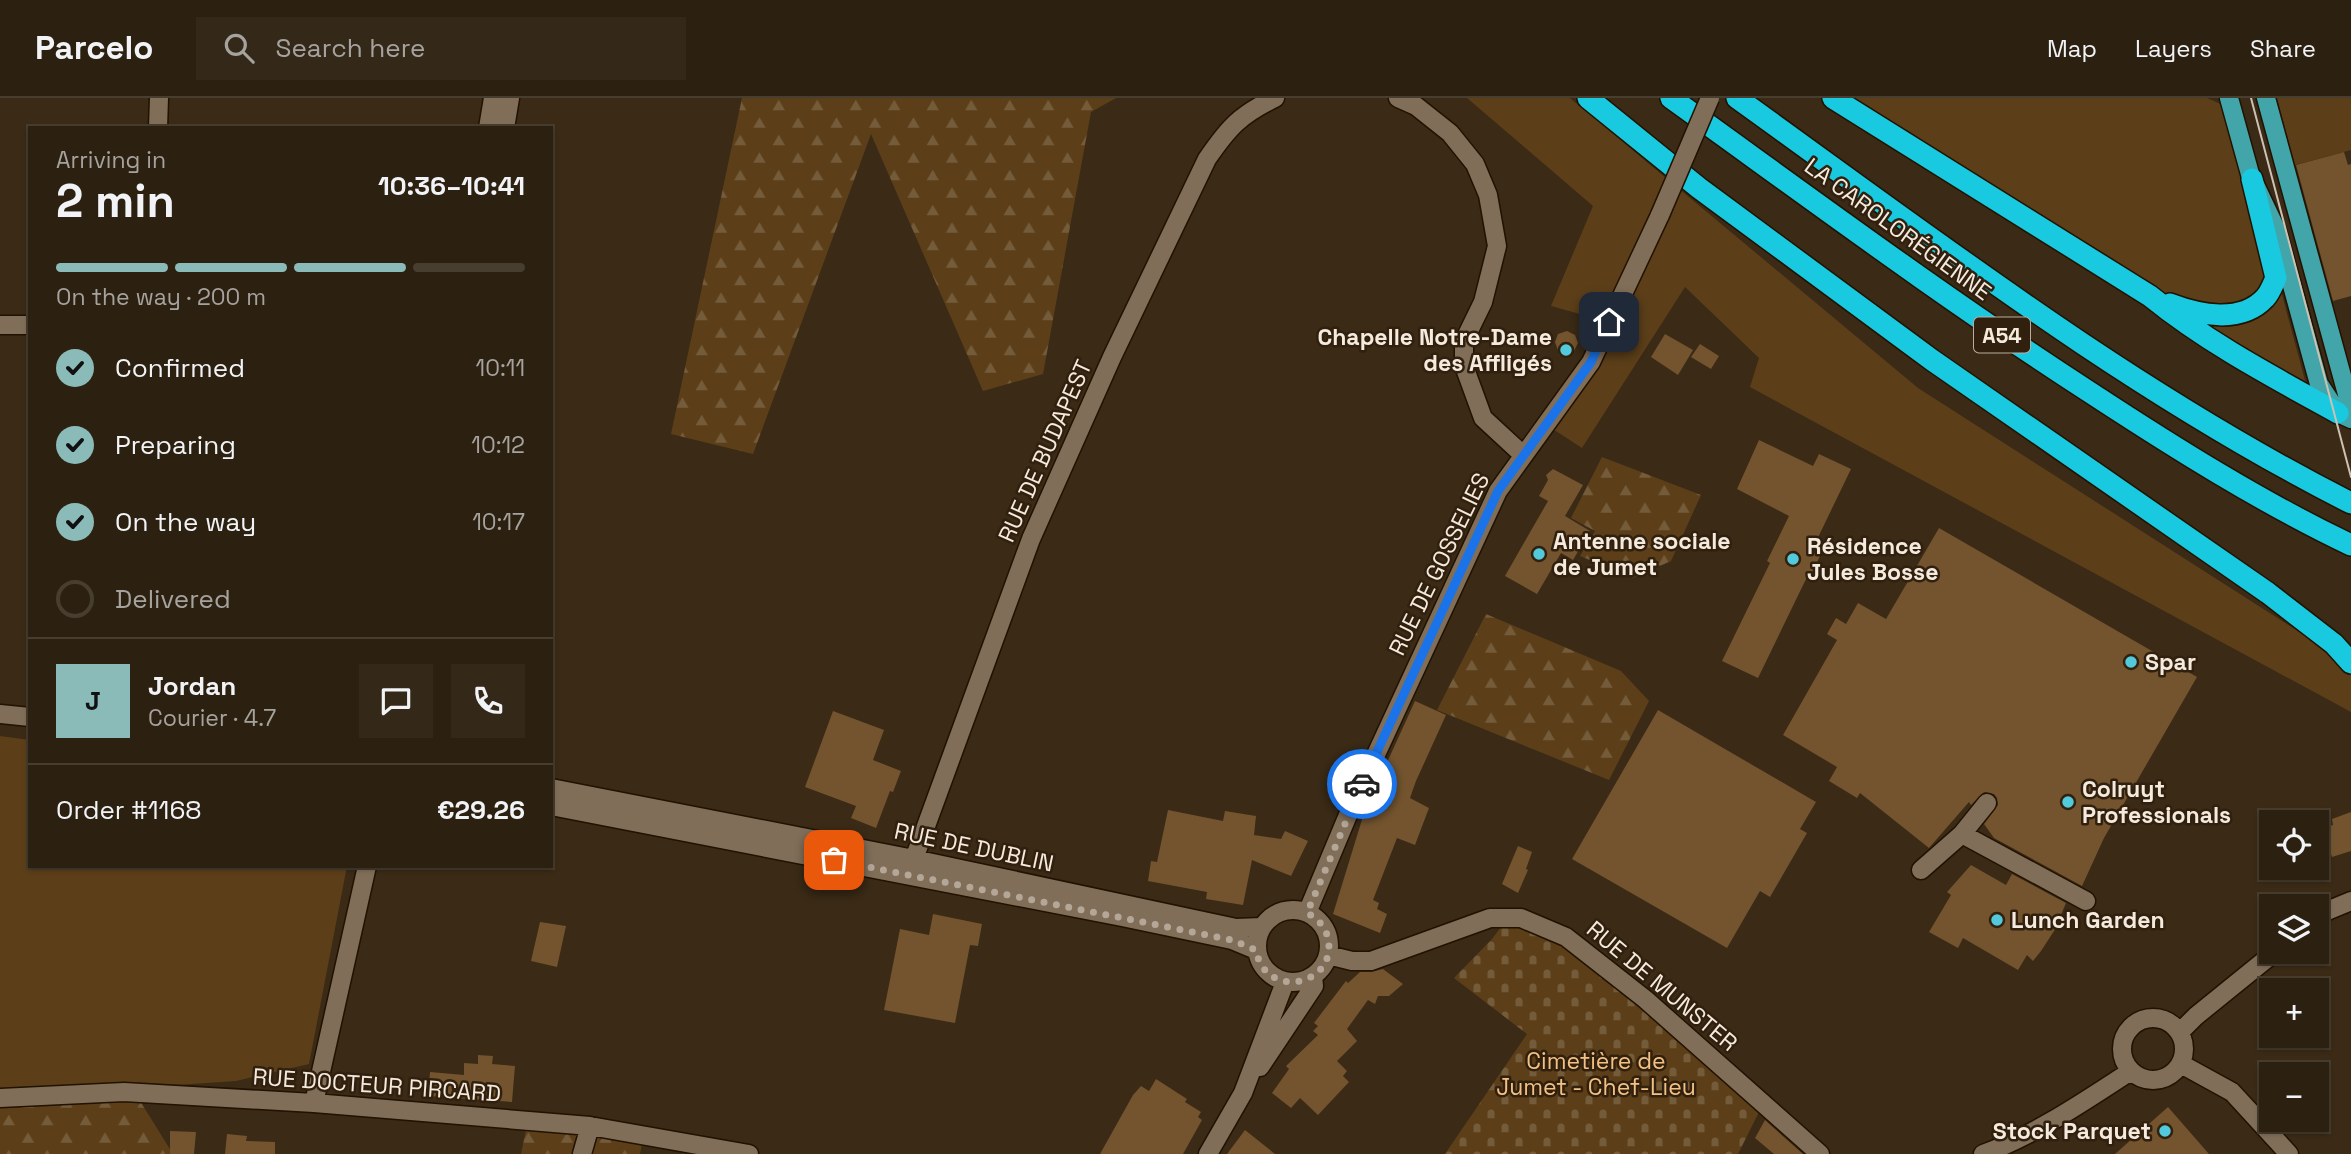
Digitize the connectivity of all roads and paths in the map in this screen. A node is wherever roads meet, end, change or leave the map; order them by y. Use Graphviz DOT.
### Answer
graph roads {
  1 [pos="159,98"];
  2 [pos="493,98"];
  3 [pos="510,98"];
  4 [pos="1275,98"];
  5 [pos="1398,98"];
  6 [pos="1588,98"];
  7 [pos="1671,98"];
  8 [pos="1710,98"];
  9 [pos="1737,98"];
  10 [pos="1833,98"];
  11 [pos="2216,98"];
  12 [pos="2266,98"];
  13 [pos="2230,104"];
  14 [pos="158,126"];
  15 [pos="488,126"];
  16 [pos="505,126"];
  17 [pos="2252,179"];
  18 [pos="2150,296"];
  19 [pos="0,325"];
  20 [pos="28,326"];
  21 [pos="2347,414"];
  22 [pos="1523,455"];
  23 [pos="2351,503"];
  24 [pos="2351,545"];
  25 [pos="2351,663"];
  26 [pos="0,714"];
  27 [pos="28,717"];
  28 [pos="553,789"];
  29 [pos="1987,803"];
  30 [pos="553,806"];
  31 [pos="1962,834"];
  32 [pos="914,859"];
  33 [pos="368,868"];
  34 [pos="1921,870"];
  35 [pos="2086,901"];
  36 [pos="2351,901"];
  37 [pos="2329,912"];
  38 [pos="1307,913"];
  39 [pos="1262,927"];
  40 [pos="1256,950"];
  41 [pos="1328,955"];
  42 [pos="2260,964"];
  43 [pos="1313,976"];
  44 [pos="1285,982"];
  45 [pos="2180,1032"];
  46 [pos="2180,1064"];
  47 [pos="2131,1071"];
  48 [pos="1243,1093"];
  49 [pos="0,1098"];
  50 [pos="314,1103"];
  51 [pos="590,1126"];
  52 [pos="582,1154"];
  53 [pos="749,1154"];
  54 [pos="1208,1154"];
  55 [pos="1820,1154"];
  56 [pos="1983,1154"];
  57 [pos="2289,1154"];
  1 -- 14 [label="street"];
  2 -- 15 [label="street"];
  3 -- 16 [label="street"];
  4 -- 32 [label="street, RUE DE BUDAPEST"];
  5 -- 22 [label="street"];
  6 -- 25 [label="highway"];
  7 -- 24 [label="highway, LA CAROLORÉGIENNE / A54"];
  8 -- 22 [label="street, RUE DE GOSSELIES, bridge"];
  9 -- 23 [label="highway, LA CAROLORÉGIENNE / A54"];
  10 -- 18 [label="highway"];
  11 -- 13 [label="street"];
  12 -- 21 [label="main road"];
  13 -- 17 [label="main road"];
  17 -- 18 [label="highway"];
  17 -- 21 [label="main road"];
  18 -- 21 [label="highway"];
  19 -- 20 [label="street"];
  22 -- 38 [label="street, RUE DE GOSSELIES"];
  26 -- 27 [label="street"];
  28 -- 32 [label="street, RUE DE DUBLIN"];
  29 -- 31 [label="street"];
  30 -- 40 [label="street, RUE DE DUBLIN"];
  31 -- 34 [label="street"];
  31 -- 35 [label="street"];
  32 -- 39 [label="street, RUE DE DUBLIN"];
  33 -- 50 [label="street"];
  36 -- 37 [label="street"];
  38 -- 39 [label="street"];
  38 -- 41 [label="street"];
  39 -- 40 [label="street"];
  40 -- 44 [label="street"];
  41 -- 43 [label="street"];
  41 -- 55 [label="street, RUE DE MUNSTER"];
  42 -- 45 [label="street"];
  43 -- 44 [label="street"];
  43 -- 48 [label="street"];
  44 -- 48 [label="street"];
  45 -- 46 [label="street"];
  45 -- 47 [label="street"];
  46 -- 47 [label="street"];
  46 -- 57 [label="street"];
  47 -- 56 [label="street"];
  48 -- 54 [label="street"];
  49 -- 50 [label="street, RUE DOCTEUR PIRCARD"];
  50 -- 51 [label="street, RUE DOCTEUR PIRCARD"];
  51 -- 52 [label="street"];
  51 -- 53 [label="street, RUE DOCTEUR PIRCARD"];
}
